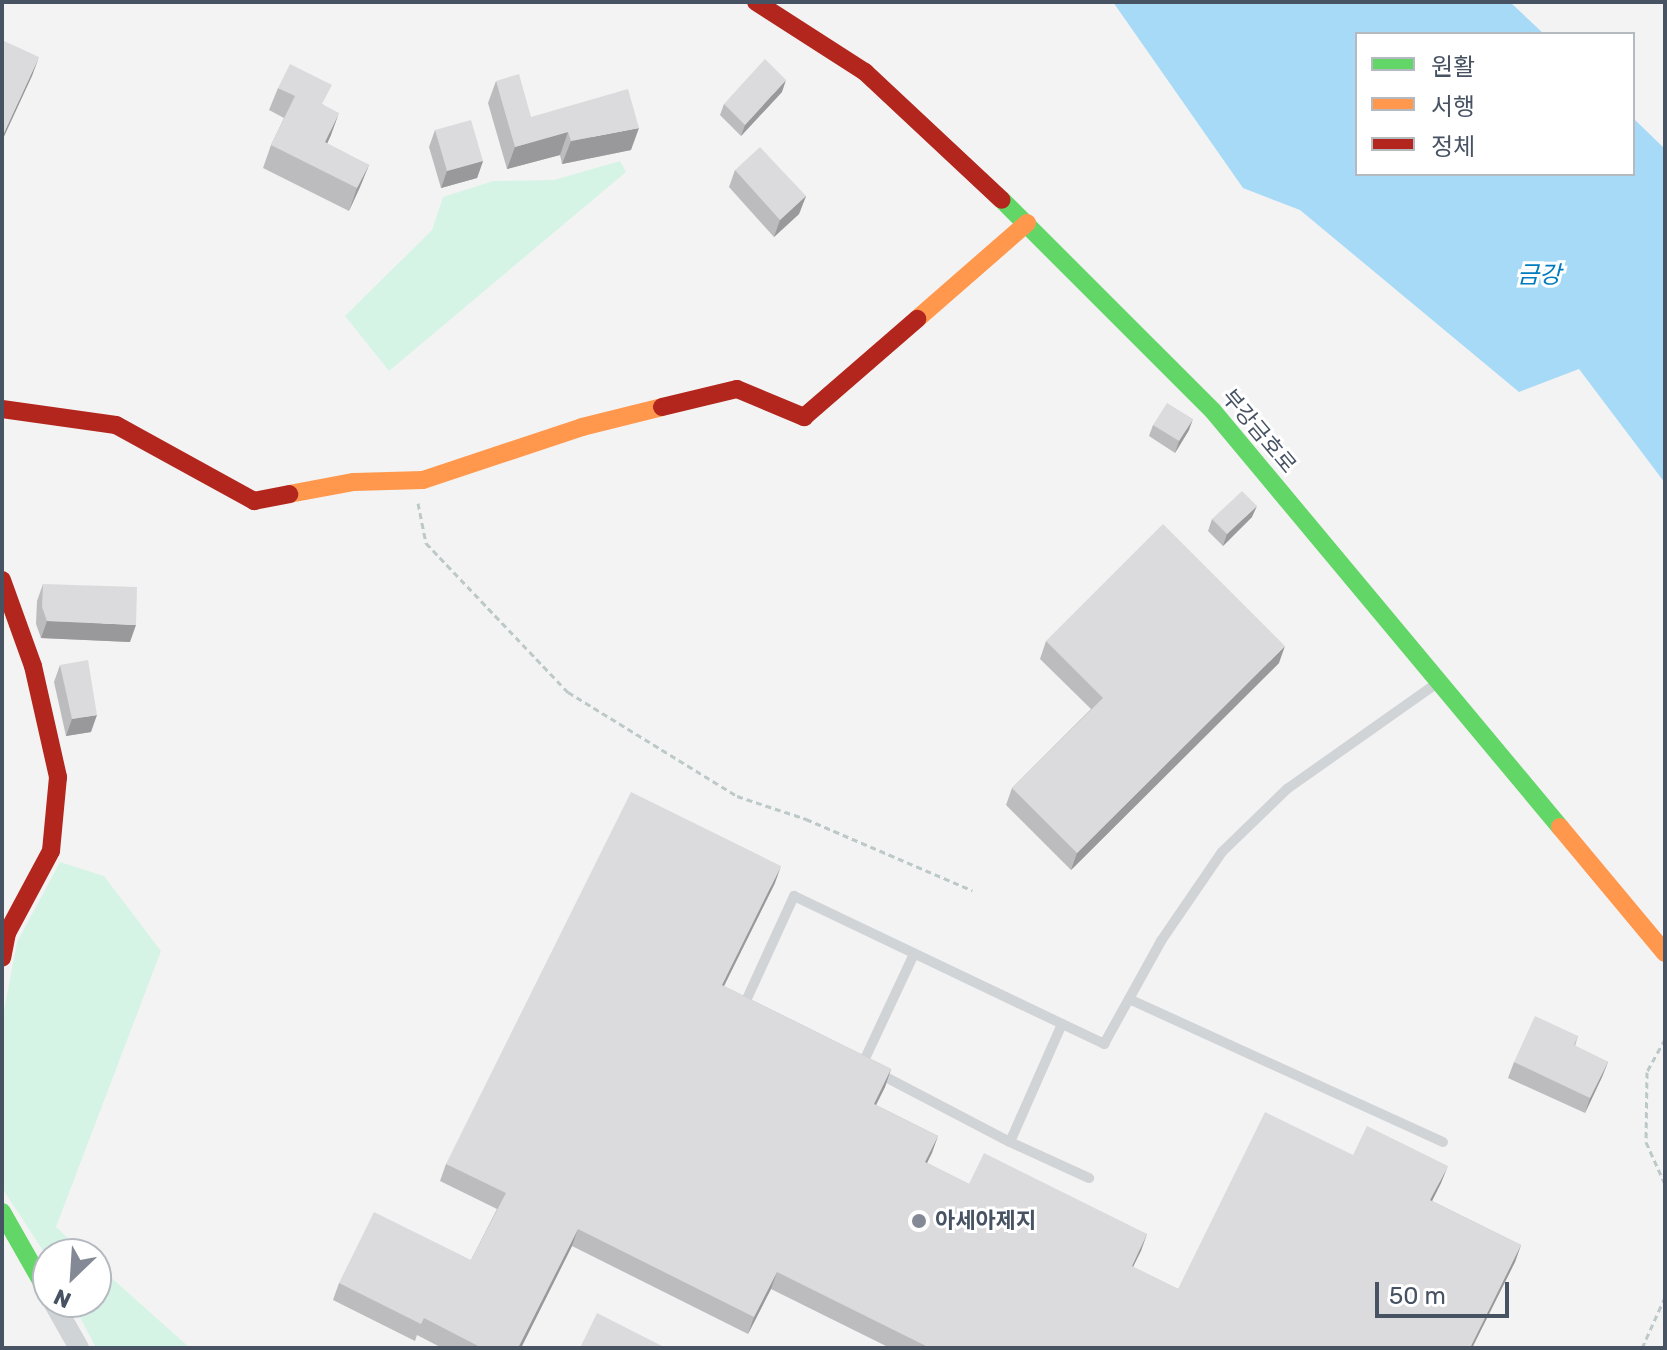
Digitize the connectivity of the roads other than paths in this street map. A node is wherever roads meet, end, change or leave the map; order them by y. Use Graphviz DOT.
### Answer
graph roads {
  1 [pos="756,2"];
  2 [pos="1027,223"];
  3 [pos="2,409"];
  4 [pos="2,580"];
  5 [pos="1437,683"];
  6 [pos="1665,953"];
  7 [pos="914,954"];
  8 [pos="2,958"];
  9 [pos="1129,999"];
  10 [pos="758,1010"];
  11 [pos="1062,1024"];
  12 [pos="849,1058"];
  13 [pos="862,1065"];
  14 [pos="1010,1142"];
  15 [pos="1443,1142"];
  16 [pos="1089,1178"];
  17 [pos="2,1212"];
  18 [pos="32,1265"];
  19 [pos="62,1318"];
  20 [pos="79,1348"];
  1 -- 2 [label="street, 부강금호로"];
  2 -- 3 [label="street"];
  2 -- 5 [label="street, 부강금호로"];
  4 -- 8 [label="street"];
  5 -- 6 [label="street, 부강금호로"];
  5 -- 9 [label="lane"];
  7 -- 10 [label="lane"];
  7 -- 11 [label="lane"];
  7 -- 13 [label="lane"];
  9 -- 11 [label="lane"];
  9 -- 15 [label="lane"];
  11 -- 14 [label="lane"];
  12 -- 13 [label="lane"];
  13 -- 14 [label="lane"];
  14 -- 16 [label="lane"];
  17 -- 18 [label="street"];
  19 -- 20 [label="street"];
}
